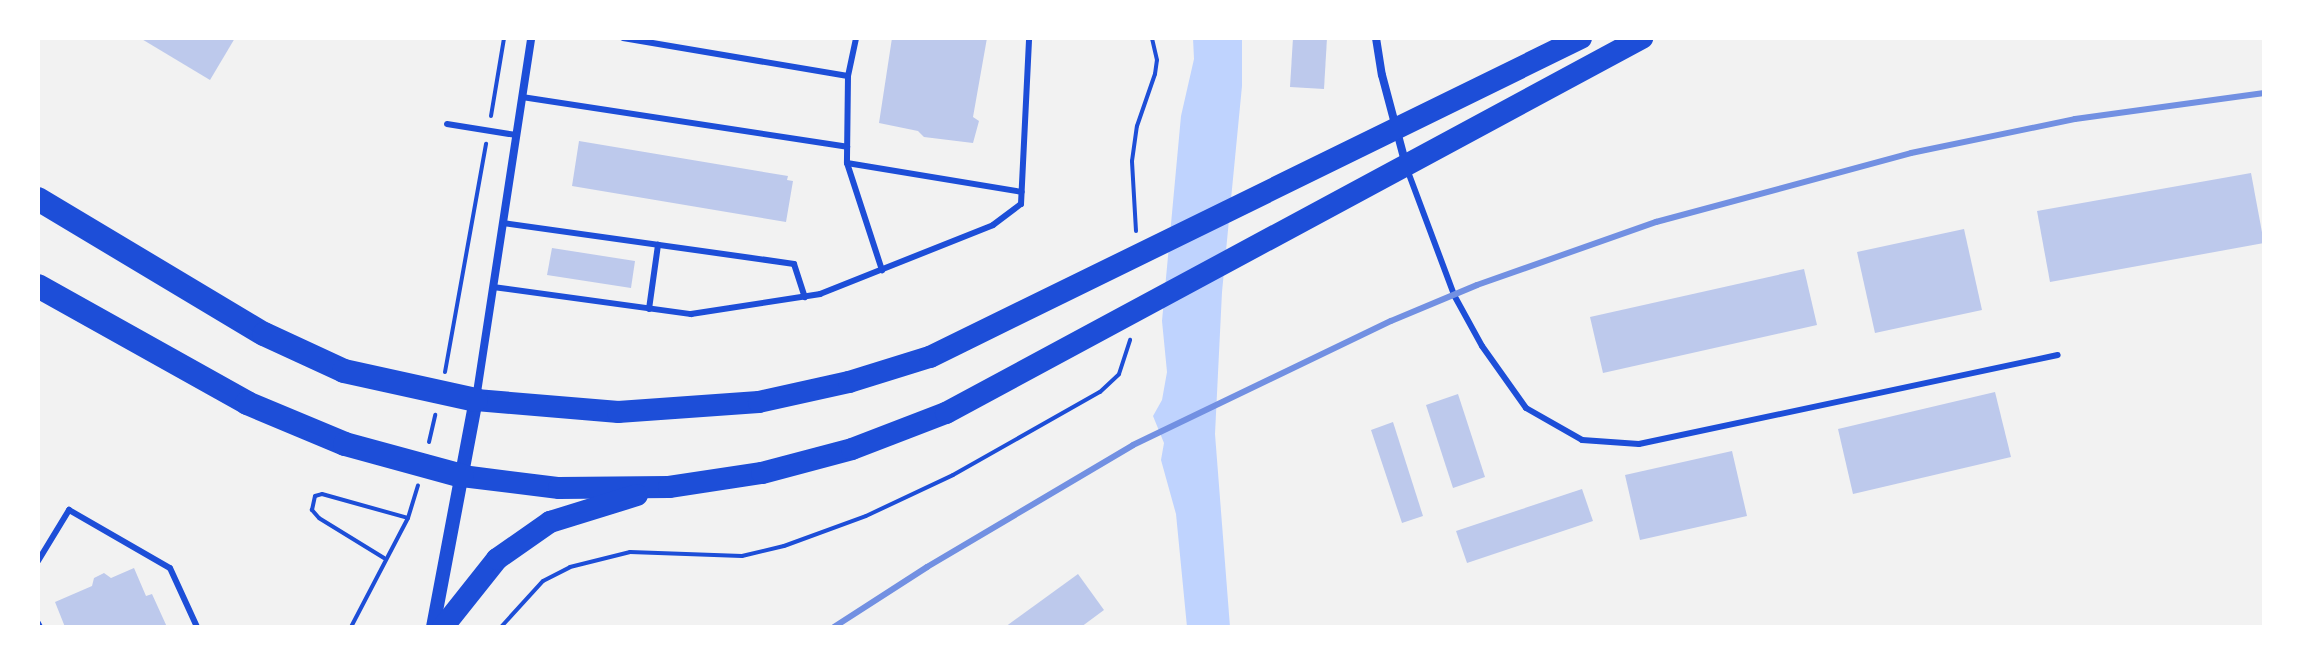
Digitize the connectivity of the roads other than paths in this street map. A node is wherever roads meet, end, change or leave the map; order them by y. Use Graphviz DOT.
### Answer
graph roads {
  1 [pos="531,38"];
  2 [pos="623,38"];
  3 [pos="856,38"];
  4 [pos="1029,38"];
  5 [pos="1376,38"];
  6 [pos="1581,38"];
  7 [pos="1642,38"];
  8 [pos="848,76"];
  9 [pos="522,97"];
  10 [pos="447,124"];
  11 [pos="1397,129"];
  12 [pos="516,135"];
  13 [pos="847,147"];
  14 [pos="847,163"];
  15 [pos="1406,166"];
  16 [pos="1022,192"];
  17 [pos="38,199"];
  18 [pos="503,223"];
  19 [pos="658,245"];
  20 [pos="882,270"];
  21 [pos="38,286"];
  22 [pos="493,287"];
  23 [pos="805,297"];
  24 [pos="649,309"];
  25 [pos="2058,355"];
  26 [pos="476,400"];
  27 [pos="462,476"];
  28 [pos="669,487"];
  29 [pos="38,561"];
  30 [pos="197,627"];
  31 [pos="433,627"];
  32 [pos="443,627"];
  1 -- 9 [label="street"];
  2 -- 8 [label="lane"];
  3 -- 8 [label="lane"];
  4 -- 16 [label="lane"];
  5 -- 11 [label="street"];
  6 -- 11 [label="highway"];
  7 -- 15 [label="highway"];
  8 -- 13 [label="lane"];
  9 -- 12 [label="street"];
  9 -- 13 [label="lane"];
  10 -- 12 [label="lane"];
  11 -- 15 [label="street"];
  11 -- 26 [label="highway"];
  12 -- 18 [label="street"];
  13 -- 14 [label="lane"];
  14 -- 16 [label="lane"];
  14 -- 20 [label="lane"];
  15 -- 25 [label="lane"];
  15 -- 28 [label="highway"];
  16 -- 20 [label="lane"];
  17 -- 26 [label="highway"];
  18 -- 19 [label="lane"];
  18 -- 22 [label="street"];
  19 -- 23 [label="lane"];
  19 -- 24 [label="lane"];
  20 -- 23 [label="lane"];
  21 -- 27 [label="highway"];
  22 -- 24 [label="lane"];
  22 -- 26 [label="street"];
  23 -- 24 [label="lane"];
  26 -- 27 [label="street"];
  27 -- 28 [label="highway"];
  27 -- 31 [label="street"];
  28 -- 32 [label="highway"];
  29 -- 30 [label="lane"];
}
